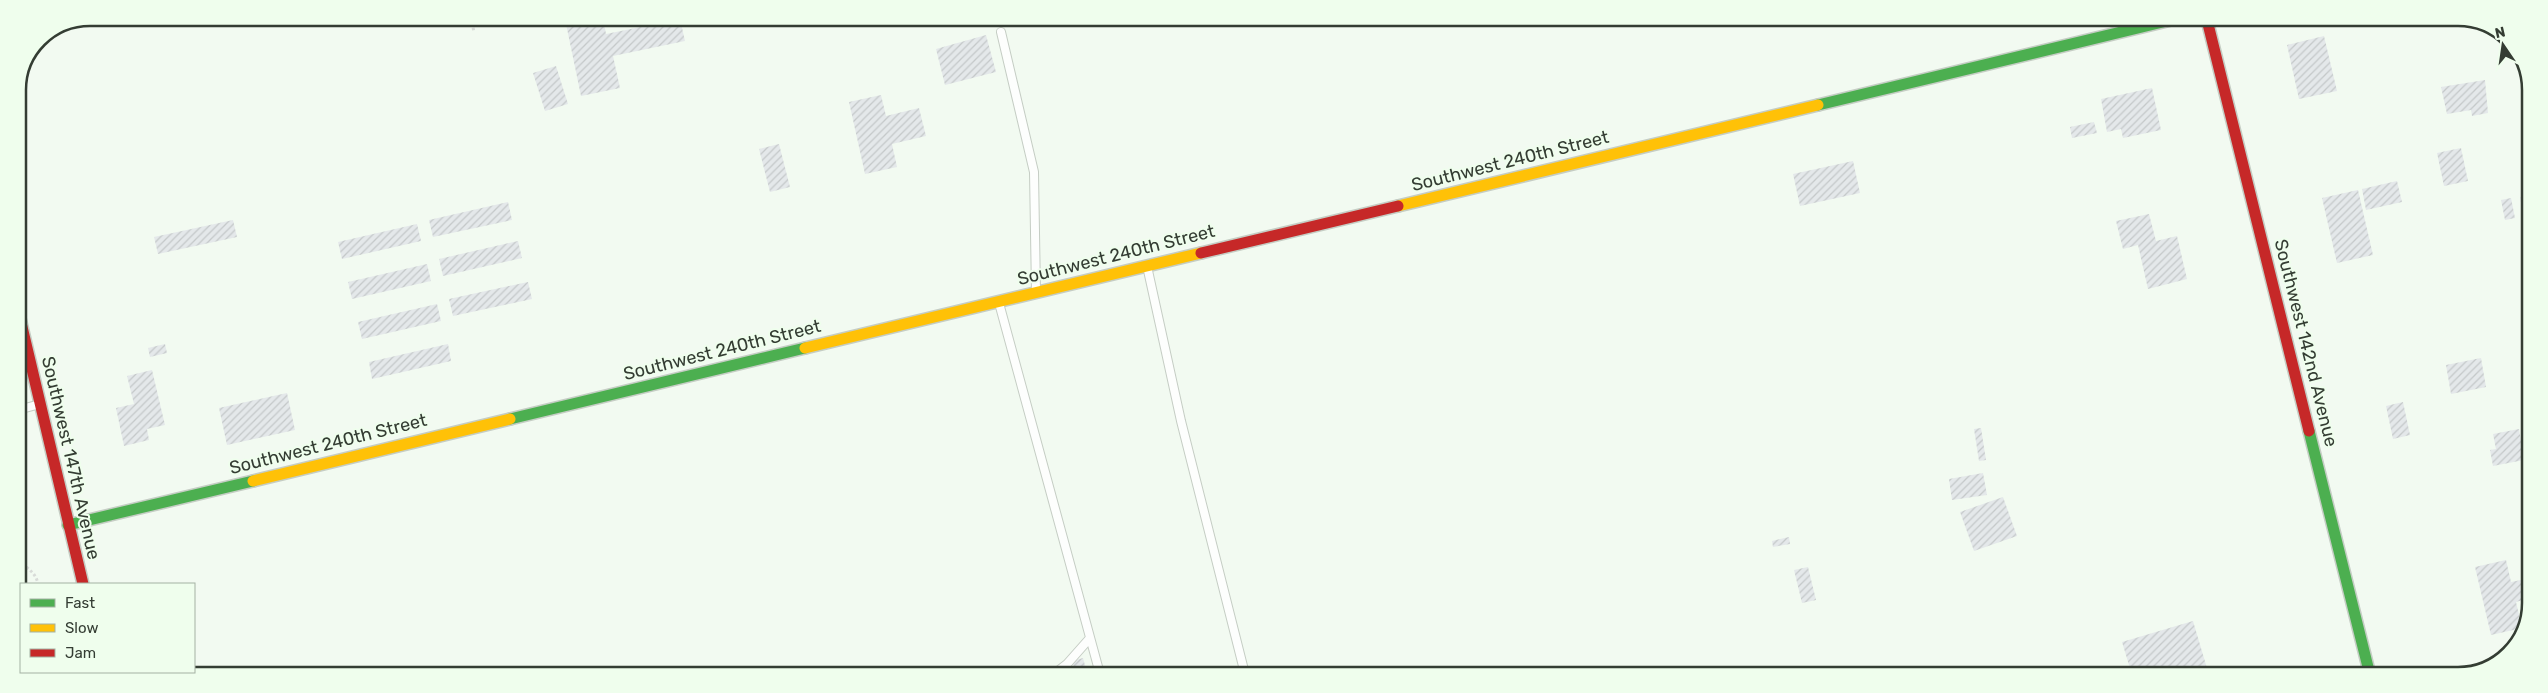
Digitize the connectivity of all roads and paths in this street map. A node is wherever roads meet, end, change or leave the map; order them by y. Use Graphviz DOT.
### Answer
graph roads {
  1 [pos="473,26"];
  2 [pos="2147,26"];
  3 [pos="2208,26"];
  4 [pos="474,32"];
  5 [pos="1002,32"];
  6 [pos="1147,266"];
  7 [pos="1036,292"];
  8 [pos="999,301"];
  9 [pos="26,344"];
  10 [pos="40,404"];
  11 [pos="26,408"];
  12 [pos="68,525"];
  13 [pos="26,566"];
  14 [pos="38,583"];
  15 [pos="83,583"];
  16 [pos="1090,638"];
  17 [pos="1061,667"];
  18 [pos="1098,667"];
  19 [pos="1243,667"];
  20 [pos="2368,667"];
  1 -- 4 [label="path"];
  2 -- 6 [label="street, Southwest 240th Street"];
  3 -- 20 [label="street, Southwest 142nd Avenue"];
  5 -- 7 [label="lane"];
  6 -- 7 [label="street, Southwest 240th Street"];
  6 -- 19 [label="lane"];
  7 -- 8 [label="street, Southwest 240th Street"];
  8 -- 12 [label="street, Southwest 240th Street"];
  8 -- 16 [label="lane"];
  9 -- 10 [label="street, Southwest 147th Avenue"];
  10 -- 11 [label="lane"];
  10 -- 12 [label="street, Southwest 147th Avenue"];
  12 -- 15 [label="street, Southwest 147th Avenue"];
  13 -- 14 [label="path"];
  16 -- 17 [label="lane"];
  16 -- 18 [label="lane"];
}
